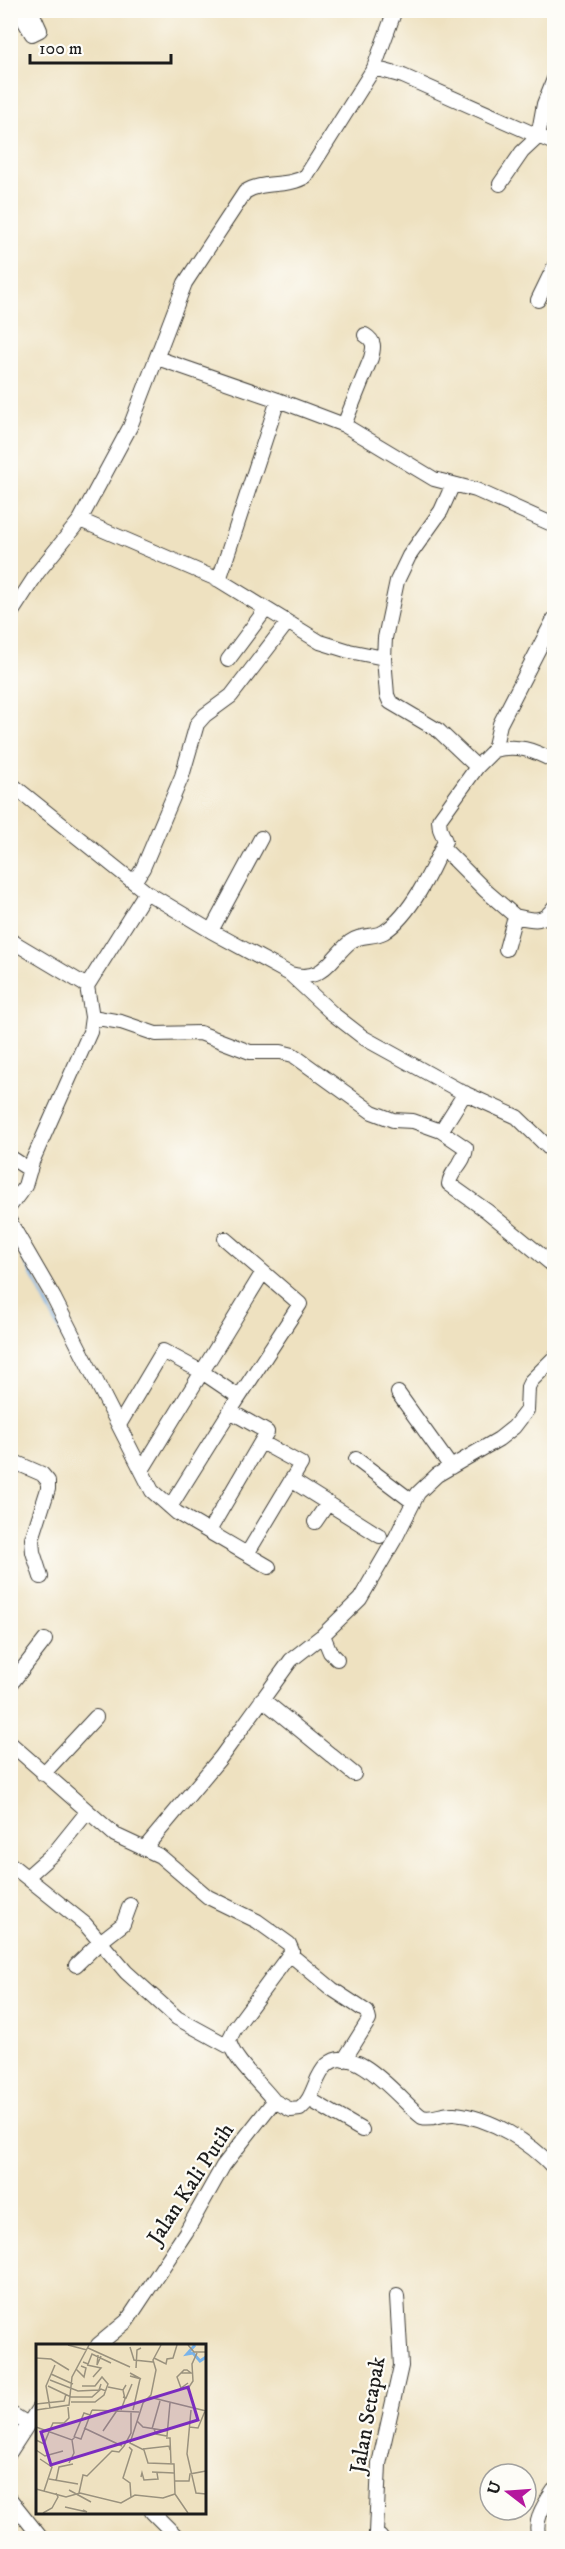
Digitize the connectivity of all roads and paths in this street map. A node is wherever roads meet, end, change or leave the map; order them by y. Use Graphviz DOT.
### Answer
graph roads {
  1 [pos="18,10"];
  2 [pos="31,10"];
  3 [pos="395,10"];
  4 [pos="374,68"];
  5 [pos="555,79"];
  6 [pos="538,137"];
  7 [pos="555,142"];
  8 [pos="500,184"];
  9 [pos="555,267"];
  10 [pos="538,300"];
  11 [pos="365,335"];
  12 [pos="157,358"];
  13 [pos="278,400"];
  14 [pos="344,425"];
  15 [pos="453,484"];
  16 [pos="80,520"];
  17 [pos="555,525"];
  18 [pos="219,579"];
  19 [pos="266,609"];
  20 [pos="10,615"];
  21 [pos="555,619"];
  22 [pos="287,623"];
  23 [pos="384,658"];
  24 [pos="228,660"];
  25 [pos="494,750"];
  26 [pos="555,761"];
  27 [pos="477,767"];
  28 [pos="10,783"];
  29 [pos="261,838"];
  30 [pos="442,847"];
  31 [pos="140,887"];
  32 [pos="555,907"];
  33 [pos="515,916"];
  34 [pos="211,931"];
  35 [pos="10,940"];
  36 [pos="506,949"];
  37 [pos="290,974"];
  38 [pos="87,986"];
  39 [pos="92,1017"];
  40 [pos="465,1093"];
  41 [pos="441,1131"];
  42 [pos="555,1153"];
  43 [pos="10,1157"];
  44 [pos="30,1170"];
  45 [pos="10,1206"];
  46 [pos="10,1222"];
  47 [pos="225,1239"];
  48 [pos="555,1266"];
  49 [pos="263,1272"];
  50 [pos="555,1358"];
  51 [pos="202,1372"];
  52 [pos="398,1393"];
  53 [pos="239,1397"];
  54 [pos="230,1411"];
  55 [pos="119,1425"];
  56 [pos="261,1442"];
  57 [pos="356,1459"];
  58 [pos="10,1460"];
  59 [pos="451,1467"];
  60 [pos="141,1470"];
  61 [pos="291,1480"];
  62 [pos="413,1502"];
  63 [pos="328,1503"];
  64 [pos="171,1507"];
  65 [pos="315,1522"];
  66 [pos="208,1531"];
  67 [pos="380,1536"];
  68 [pos="247,1554"];
  69 [pos="269,1567"];
  70 [pos="41,1577"];
  71 [pos="323,1635"];
  72 [pos="45,1640"];
  73 [pos="337,1659"];
  74 [pos="10,1684"];
  75 [pos="262,1699"];
  76 [pos="96,1717"];
  77 [pos="10,1743"];
  78 [pos="43,1774"];
  79 [pos="354,1774"];
  80 [pos="88,1811"];
  81 [pos="144,1849"];
  82 [pos="10,1864"];
  83 [pos="28,1876"];
  84 [pos="130,1905"];
  85 [pos="100,1942"];
  86 [pos="291,1955"];
  87 [pos="76,1965"];
  88 [pos="230,2047"];
  89 [pos="344,2060"];
  90 [pos="309,2099"];
  91 [pos="274,2101"];
  92 [pos="362,2130"];
  93 [pos="555,2168"];
  94 [pos="397,2296"];
  95 [pos="99,2344"];
  96 [pos="10,2413"];
  97 [pos="33,2419"];
  98 [pos="10,2452"];
  99 [pos="555,2490"];
  100 [pos="10,2499"];
  101 [pos="154,2513"];
  102 [pos="41,2538"];
  103 [pos="178,2538"];
  104 [pos="381,2538"];
  105 [pos="539,2538"];
  1 -- 2 [label="street"];
  3 -- 4 [label="street"];
  4 -- 6 [label="street"];
  4 -- 12 [label="street"];
  5 -- 6 [label="street"];
  6 -- 7 [label="street"];
  6 -- 8 [label="street"];
  9 -- 10 [label="street"];
  11 -- 14 [label="street"];
  12 -- 13 [label="street"];
  12 -- 16 [label="street"];
  13 -- 14 [label="street"];
  13 -- 18 [label="street"];
  14 -- 15 [label="street"];
  15 -- 17 [label="street"];
  15 -- 23 [label="street"];
  16 -- 18 [label="street"];
  16 -- 20 [label="street"];
  18 -- 19 [label="street"];
  19 -- 22 [label="street"];
  19 -- 24 [label="street"];
  21 -- 25 [label="street"];
  22 -- 23 [label="street"];
  22 -- 31 [label="street"];
  23 -- 27 [label="street"];
  25 -- 26 [label="street"];
  25 -- 27 [label="street"];
  27 -- 30 [label="street"];
  28 -- 31 [label="street"];
  29 -- 34 [label="street"];
  30 -- 33 [label="street"];
  30 -- 37 [label="street"];
  31 -- 34 [label="street"];
  31 -- 38 [label="street"];
  32 -- 33 [label="street"];
  33 -- 36 [label="street"];
  34 -- 37 [label="street"];
  35 -- 38 [label="street"];
  37 -- 40 [label="street"];
  38 -- 39 [label="street"];
  39 -- 41 [label="street"];
  39 -- 44 [label="street"];
  40 -- 41 [label="street"];
  40 -- 42 [label="street"];
  41 -- 48 [label="street"];
  43 -- 44 [label="street"];
  44 -- 45 [label="street"];
  46 -- 55 [label="street"];
  47 -- 49 [label="street"];
  49 -- 51 [label="street"];
  49 -- 53 [label="street"];
  50 -- 59 [label="street"];
  51 -- 53 [label="street"];
  51 -- 55 [label="street"];
  51 -- 60 [label="street"];
  52 -- 59 [label="street"];
  53 -- 54 [label="street"];
  54 -- 56 [label="street"];
  54 -- 64 [label="street"];
  55 -- 60 [label="street"];
  56 -- 61 [label="street"];
  56 -- 66 [label="street"];
  57 -- 62 [label="street"];
  58 -- 70 [label="street"];
  59 -- 62 [label="street"];
  60 -- 64 [label="street"];
  61 -- 63 [label="street"];
  61 -- 68 [label="street"];
  62 -- 71 [label="street"];
  63 -- 65 [label="street"];
  63 -- 67 [label="street"];
  64 -- 66 [label="street"];
  66 -- 68 [label="street"];
  68 -- 69 [label="street"];
  71 -- 73 [label="street"];
  71 -- 75 [label="street"];
  72 -- 74 [label="street"];
  75 -- 79 [label="street"];
  75 -- 81 [label="street"];
  76 -- 78 [label="street"];
  77 -- 78 [label="street"];
  78 -- 80 [label="street"];
  80 -- 81 [label="street"];
  80 -- 83 [label="street"];
  81 -- 86 [label="street"];
  82 -- 83 [label="street"];
  83 -- 85 [label="street"];
  84 -- 85 [label="street"];
  85 -- 87 [label="street"];
  85 -- 88 [label="street"];
  86 -- 88 [label="street"];
  86 -- 89 [label="street"];
  88 -- 91 [label="street"];
  89 -- 90 [label="street"];
  89 -- 93 [label="street"];
  90 -- 91 [label="street"];
  90 -- 92 [label="street"];
  91 -- 95 [label="street, Jalan Kali Putih"];
  94 -- 104 [label="street, Jalan Setapak"];
  96 -- 97 [label="street"];
  97 -- 98 [label="street"];
  99 -- 105 [label="street"];
  100 -- 102 [label="street"];
  101 -- 103 [label="street"];
}
